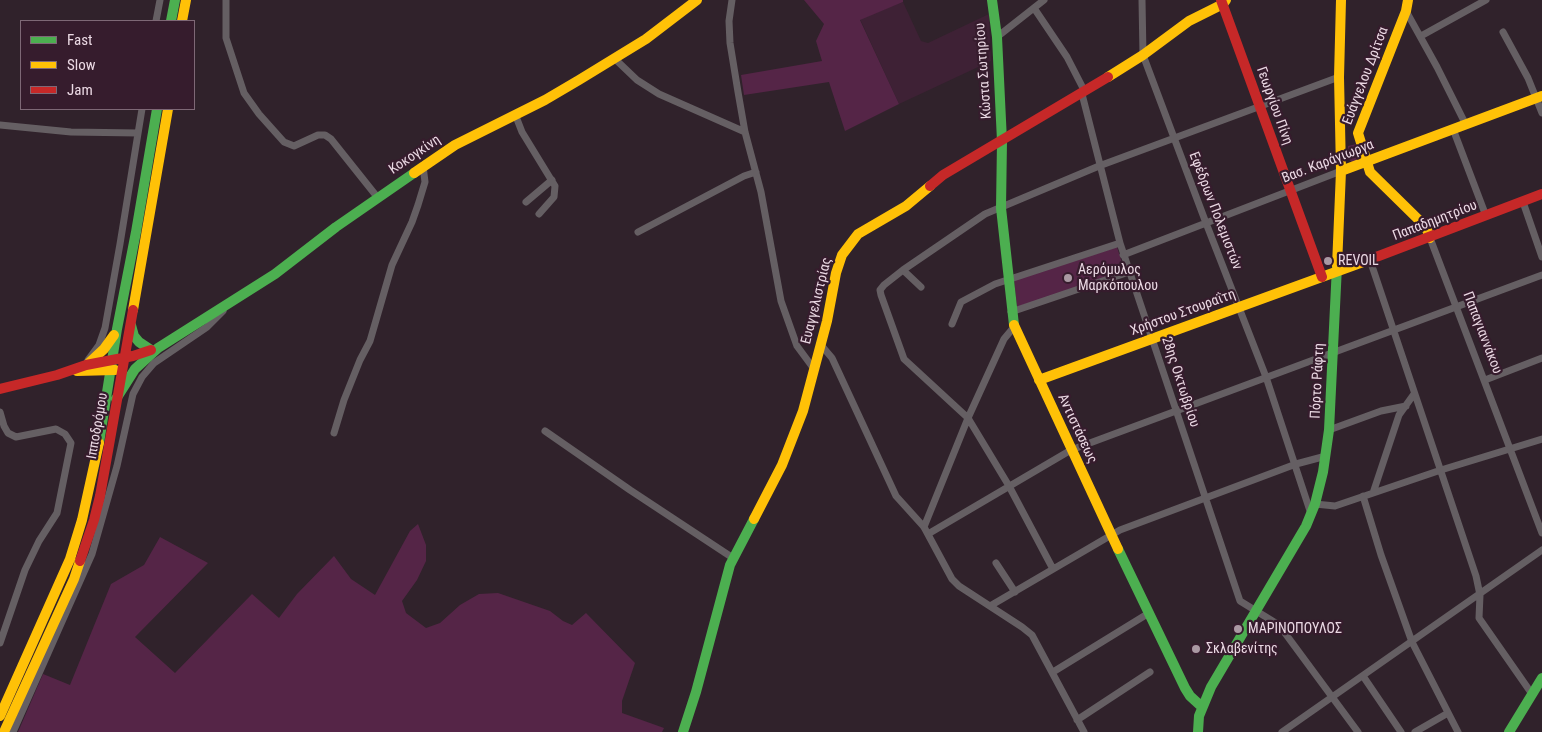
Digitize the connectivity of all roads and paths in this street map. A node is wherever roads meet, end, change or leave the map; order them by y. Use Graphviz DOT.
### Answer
graph roads {
  1 [pos="160,0"];
  2 [pos="175,0"];
  3 [pos="186,0"];
  4 [pos="226,0"];
  5 [pos="697,0"];
  6 [pos="732,0"];
  7 [pos="992,0"];
  8 [pos="1044,0"];
  9 [pos="1142,0"];
  10 [pos="1341,0"];
  11 [pos="1408,0"];
  12 [pos="1486,0"];
  13 [pos="1223,1"];
  14 [pos="1034,8"];
  15 [pos="1406,11"];
  16 [pos="156,20"];
  17 [pos="171,20"];
  18 [pos="182,20"];
  19 [pos="1503,32"];
  20 [pos="1421,36"];
  21 [pos="997,37"];
  22 [pos="1143,55"];
  23 [pos="614,58"];
  24 [pos="1339,77"];
  25 [pos="1083,93"];
  26 [pos="1539,97"];
  27 [pos="1259,106"];
  28 [pos="142,110"];
  29 [pos="157,110"];
  30 [pos="168,110"];
  31 [pos="1542,113"];
  32 [pos="515,114"];
  33 [pos="0,125"];
  34 [pos="1466,125"];
  35 [pos="1453,129"];
  36 [pos="138,132"];
  37 [pos="745,132"];
  38 [pos="1358,133"];
  39 [pos="1174,138"];
  40 [pos="1340,138"];
  41 [pos="1002,141"];
  42 [pos="1366,162"];
  43 [pos="423,166"];
  44 [pos="1099,166"];
  45 [pos="1341,171"];
  46 [pos="756,172"];
  47 [pos="552,180"];
  48 [pos="1290,191"];
  49 [pos="1542,194"];
  50 [pos="378,198"];
  51 [pos="526,202"];
  52 [pos="1523,202"];
  53 [pos="1001,208"];
  54 [pos="540,214"];
  55 [pos="1486,216"];
  56 [pos="1206,223"];
  57 [pos="638,232"];
  58 [pos="1430,238"];
  59 [pos="1120,243"];
  60 [pos="1124,255"];
  61 [pos="1542,257"];
  62 [pos="1370,260"];
  63 [pos="903,270"];
  64 [pos="1130,272"];
  65 [pos="1337,272"];
  66 [pos="1542,275"];
  67 [pos="1322,277"];
  68 [pos="1008,280"];
  69 [pos="921,287"];
  70 [pos="228,305"];
  71 [pos="1240,307"];
  72 [pos="1457,307"];
  73 [pos="1011,312"];
  74 [pos="130,321"];
  75 [pos="952,324"];
  76 [pos="1014,327"];
  77 [pos="117,329"];
  78 [pos="1395,330"];
  79 [pos="1152,339"];
  80 [pos="821,345"];
  81 [pos="155,349"];
  82 [pos="1333,353"];
  83 [pos="1542,358"];
  84 [pos="112,360"];
  85 [pos="144,360"];
  86 [pos="122,363"];
  87 [pos="86,368"];
  88 [pos="814,369"];
  89 [pos="110,371"];
  90 [pos="1266,377"];
  91 [pos="1039,380"];
  92 [pos="1485,380"];
  93 [pos="0,390"];
  94 [pos="1414,394"];
  95 [pos="116,399"];
  96 [pos="104,401"];
  97 [pos="1406,406"];
  98 [pos="1176,410"];
  99 [pos="0,412"];
  100 [pos="968,418"];
  101 [pos="1329,430"];
  102 [pos="545,431"];
  103 [pos="334,433"];
  104 [pos="1542,439"];
  105 [pos="1509,448"];
  106 [pos="1072,450"];
  107 [pos="1326,456"];
  108 [pos="1296,464"];
  109 [pos="1440,470"];
  110 [pos="1009,486"];
  111 [pos="1373,493"];
  112 [pos="1363,496"];
  113 [pos="1205,499"];
  114 [pos="1313,509"];
  115 [pos="924,526"];
  116 [pos="1542,533"];
  117 [pos="928,534"];
  118 [pos="1112,536"];
  119 [pos="1542,550"];
  120 [pos="734,558"];
  121 [pos="996,563"];
  122 [pos="1053,569"];
  123 [pos="1015,592"];
  124 [pos="1480,595"];
  125 [pos="990,606"];
  126 [pos="1256,611"];
  127 [pos="1149,613"];
  128 [pos="1412,642"];
  129 [pos="0,643"];
  130 [pos="1053,672"];
  131 [pos="1150,672"];
  132 [pos="1364,676"];
  133 [pos="1542,678"];
  134 [pos="1532,694"];
  135 [pos="1333,696"];
  136 [pos="1202,707"];
  137 [pos="1448,713"];
  138 [pos="0,716"];
  139 [pos="1077,720"];
  140 [pos="1284,731"];
  141 [pos="4,732"];
  142 [pos="13,732"];
  143 [pos="683,732"];
  144 [pos="1084,732"];
  145 [pos="1198,732"];
  146 [pos="1358,732"];
  147 [pos="1401,732"];
  148 [pos="1415,732"];
  149 [pos="1458,732"];
  150 [pos="1509,732"];
  1 -- 16 [label="street"];
  2 -- 17 [label="street"];
  3 -- 18 [label="street"];
  4 -- 50 [label="street"];
  5 -- 23 [label="street, Κοκογκίνη"];
  6 -- 37 [label="street"];
  7 -- 21 [label="street, Κώστα Σωτηρίου"];
  8 -- 14 [label="street"];
  9 -- 22 [label="street, Εφέδρων Πολεμιστών"];
  10 -- 24 [label="street, Πόρτο Ράφτη"];
  11 -- 15 [label="street, Ευάγγελου Δρίτσα"];
  12 -- 20 [label="street"];
  13 -- 22 [label="street, Ευαγγελιστρίας"];
  13 -- 27 [label="street, Γεωργίου Πίνη"];
  14 -- 21 [label="street"];
  14 -- 25 [label="street, 28ης Οκτωβρίου"];
  15 -- 20 [label="street"];
  15 -- 38 [label="street, Ευάγγελου Δρίτσα"];
  19 -- 26 [label="street"];
  20 -- 34 [label="street"];
  21 -- 41 [label="street, Κώστα Σωτηρίου"];
  22 -- 25 [label="street, Ευαγγελιστρίας"];
  22 -- 39 [label="street, Εφέδρων Πολεμιστών"];
  23 -- 32 [label="street, Κοκογκίνη"];
  23 -- 37 [label="street"];
  24 -- 27 [label="street"];
  24 -- 40 [label="street, Πόρτο Ράφτη"];
  25 -- 41 [label="street, Ευαγγελιστρίας"];
  25 -- 44 [label="street, 28ης Οκτωβρίου"];
  26 -- 31 [label="street"];
  26 -- 34 [label="street, Βασ. Καράγιωργα"];
  27 -- 39 [label="street"];
  27 -- 48 [label="street, Γεωργίου Πίνη"];
  28 -- 36 [label="street"];
  29 -- 77 [label="street, Ιπποδρόμου"];
  30 -- 74 [label="street, Ιπποδρόμου"];
  32 -- 43 [label="street, Κοκογκίνη"];
  32 -- 47 [label="street"];
  33 -- 36 [label="street"];
  34 -- 35 [label="street, Βασ. Καράγιωργα"];
  35 -- 42 [label="street, Βασ. Καράγιωργα"];
  35 -- 55 [label="street"];
  36 -- 87 [label="street"];
  37 -- 46 [label="street"];
  38 -- 40 [label="street"];
  38 -- 42 [label="street, Ευάγγελου Δρίτσα"];
  39 -- 44 [label="street"];
  39 -- 56 [label="street, Εφέδρων Πολεμιστών"];
  40 -- 45 [label="street, Πόρτο Ράφτη"];
  41 -- 53 [label="street, Αντιστάσεως"];
  41 -- 80 [label="street, Ευαγγελιστρίας"];
  42 -- 45 [label="street, Βασ. Καράγιωργα"];
  42 -- 58 [label="street, Παπαγιαννάκου"];
  43 -- 50 [label="street, Κοκογκίνη"];
  43 -- 103 [label="street"];
  44 -- 53 [label="street"];
  44 -- 59 [label="street, 28ης Οκτωβρίου"];
  45 -- 48 [label="street, Βασ. Καράγιωργα"];
  45 -- 65 [label="street, Πόρτο Ράφτη"];
  46 -- 57 [label="street"];
  46 -- 88 [label="street"];
  47 -- 51 [label="street"];
  47 -- 54 [label="street"];
  48 -- 56 [label="street, Βασ. Καράγιωργα"];
  48 -- 67 [label="street, Γεωργίου Πίνη"];
  49 -- 52 [label="street, Παπαδημητρίου"];
  50 -- 70 [label="street, Κοκογκίνη"];
  52 -- 55 [label="street, Παπαδημητρίου"];
  52 -- 61 [label="street"];
  53 -- 63 [label="street"];
  53 -- 68 [label="street, Αντιστάσεως"];
  55 -- 58 [label="street, Παπαδημητρίου"];
  56 -- 60 [label="street, Βασ. Καράγιωργα"];
  56 -- 71 [label="street, Εφέδρων Πολεμιστών"];
  58 -- 62 [label="street, Παπαδημητρίου"];
  58 -- 72 [label="street, Παπαγιαννάκου"];
  59 -- 60 [label="street, 28ης Οκτωβρίου"];
  59 -- 68 [label="street"];
  60 -- 64 [label="street, 28ης Οκτωβρίου"];
  62 -- 65 [label="street, Παπαδημητρίου"];
  62 -- 78 [label="street"];
  63 -- 69 [label="street"];
  63 -- 100 [label="street"];
  64 -- 73 [label="street"];
  64 -- 79 [label="street, 28ης Οκτωβρίου"];
  65 -- 67 [label="street, Χρήστου Στουραΐτη"];
  65 -- 82 [label="street, Πόρτο Ράφτη"];
  66 -- 72 [label="street"];
  67 -- 71 [label="street, Χρήστου Στουραΐτη"];
  68 -- 73 [label="street, Αντιστάσεως"];
  68 -- 75 [label="street"];
  70 -- 81 [label="street, Κοκογκίνη"];
  70 -- 142 [label="street"];
  71 -- 79 [label="street, Χρήστου Στουραΐτη"];
  71 -- 90 [label="street, Εφέδρων Πολεμιστών"];
  72 -- 78 [label="street"];
  72 -- 92 [label="street, Παπαγιαννάκου"];
  73 -- 76 [label="street, Αντιστάσεως"];
  74 -- 81 [label="street"];
  74 -- 86 [label="street, Ιπποδρόμου"];
  76 -- 91 [label="street, Αντιστάσεως"];
  76 -- 100 [label="street"];
  77 -- 84 [label="street, Ιπποδρόμου"];
  77 -- 87 [label="street"];
  78 -- 82 [label="street"];
  78 -- 94 [label="street"];
  79 -- 91 [label="street, Χρήστου Στουραΐτη"];
  79 -- 98 [label="street, 28ης Οκτωβρίου"];
  80 -- 88 [label="street, Ευαγγελιστρίας"];
  80 -- 115 [label="street"];
  81 -- 85 [label="street"];
  81 -- 86 [label="street"];
  82 -- 90 [label="street"];
  82 -- 101 [label="street, Πόρτο Ράφτη"];
  83 -- 92 [label="street"];
  84 -- 86 [label="street"];
  84 -- 87 [label="street"];
  84 -- 89 [label="street, Ιπποδρόμου"];
  85 -- 86 [label="street"];
  85 -- 95 [label="street"];
  86 -- 89 [label="street"];
  86 -- 95 [label="street, Ιπποδρόμου"];
  87 -- 89 [label="street"];
  87 -- 93 [label="street"];
  87 -- 96 [label="street"];
  88 -- 120 [label="street, Ευαγγελιστρίας"];
  89 -- 96 [label="street, Ιπποδρόμου"];
  90 -- 98 [label="street"];
  90 -- 108 [label="street, Εφέδρων Πολεμιστών"];
  91 -- 106 [label="street, Αντιστάσεως"];
  92 -- 105 [label="street, Παπαγιαννάκου"];
  94 -- 97 [label="street"];
  94 -- 109 [label="street"];
  95 -- 141 [label="street, Ιπποδρόμου"];
  96 -- 138 [label="street, Ιπποδρόμου"];
  97 -- 101 [label="street"];
  97 -- 111 [label="street"];
  98 -- 106 [label="street"];
  98 -- 113 [label="street, 28ης Οκτωβρίου"];
  99 -- 129 [label="street"];
  100 -- 110 [label="street"];
  100 -- 115 [label="street"];
  101 -- 107 [label="street, Πόρτο Ράφτη"];
  102 -- 120 [label="street"];
  104 -- 105 [label="street"];
  105 -- 109 [label="street"];
  105 -- 116 [label="street, Παπαγιαννάκου"];
  106 -- 110 [label="street"];
  106 -- 118 [label="street, Αντιστάσεως"];
  107 -- 108 [label="street"];
  107 -- 114 [label="street, Πόρτο Ράφτη"];
  108 -- 113 [label="street"];
  108 -- 114 [label="street, Εφέδρων Πολεμιστών"];
  109 -- 111 [label="street"];
  109 -- 124 [label="street"];
  110 -- 117 [label="street"];
  110 -- 122 [label="street"];
  111 -- 112 [label="street"];
  112 -- 114 [label="street"];
  112 -- 128 [label="street"];
  113 -- 118 [label="street"];
  113 -- 126 [label="street, 28ης Οκτωβρίου"];
  114 -- 126 [label="street, Πόρτο Ράφτη"];
  115 -- 117 [label="street"];
  117 -- 125 [label="street"];
  118 -- 122 [label="street"];
  118 -- 127 [label="street, Αντιστάσεως"];
  119 -- 124 [label="street"];
  120 -- 143 [label="street, Ευαγγελιστρίας"];
  121 -- 123 [label="street"];
  122 -- 123 [label="street"];
  123 -- 125 [label="street"];
  124 -- 128 [label="street"];
  124 -- 134 [label="street"];
  125 -- 130 [label="street"];
  126 -- 135 [label="street, 28ης Οκτωβρίου"];
  126 -- 136 [label="street, Πόρτο Ράφτη"];
  127 -- 130 [label="street"];
  127 -- 136 [label="street, Αντιστάσεως"];
  128 -- 132 [label="street"];
  128 -- 137 [label="street"];
  130 -- 139 [label="street"];
  131 -- 139 [label="street"];
  132 -- 135 [label="street"];
  132 -- 147 [label="street"];
  133 -- 134 [label="street"];
  134 -- 150 [label="street"];
  135 -- 140 [label="street"];
  135 -- 146 [label="street, 28ης Οκτωβρίου"];
  136 -- 145 [label="street, Πόρτο Ράφτη"];
  137 -- 148 [label="street"];
  137 -- 149 [label="street"];
  139 -- 144 [label="street"];
}
